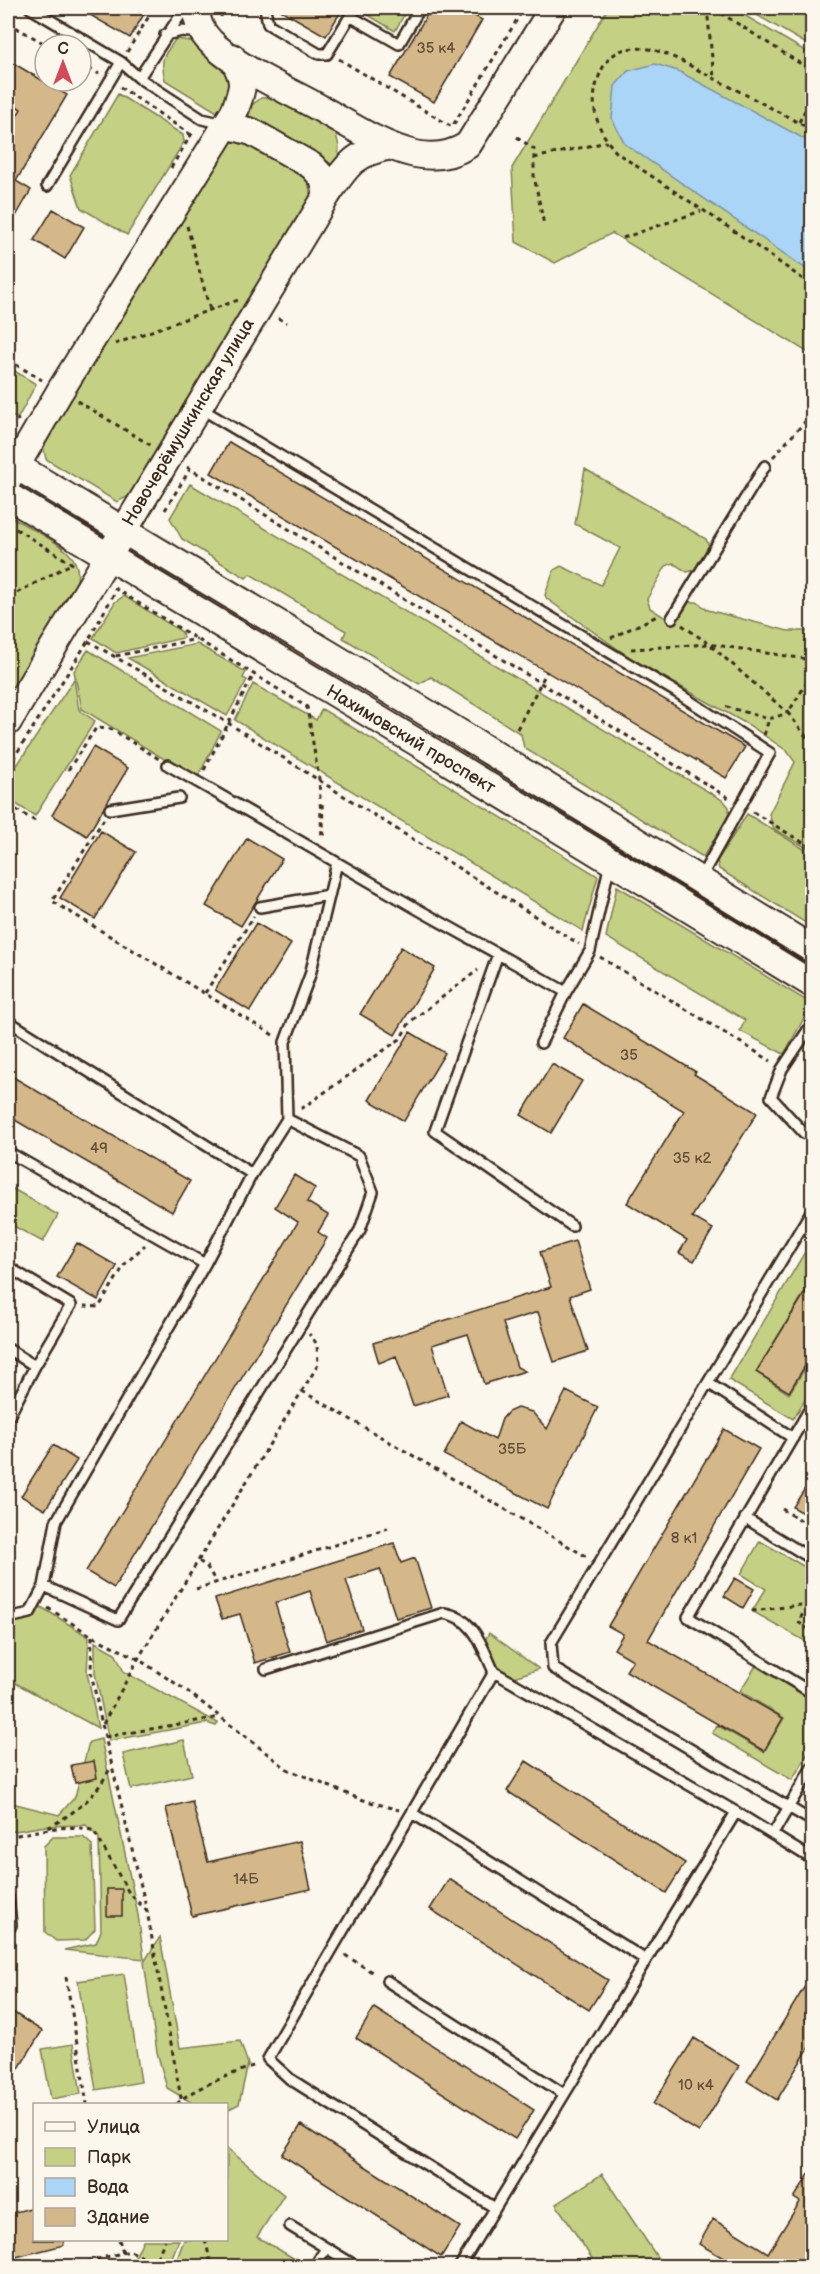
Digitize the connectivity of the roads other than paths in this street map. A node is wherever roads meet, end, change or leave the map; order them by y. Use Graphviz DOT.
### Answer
graph roads {
  1 [pos="30,8"];
  2 [pos="185,8"];
  3 [pos="196,8"];
  4 [pos="265,8"];
  5 [pos="420,8"];
  6 [pos="553,8"];
  7 [pos="353,12"];
  8 [pos="165,35"];
  9 [pos="205,35"];
  10 [pos="232,57"];
  11 [pos="121,62"];
  12 [pos="139,78"];
  13 [pos="226,125"];
  14 [pos="391,146"];
  15 [pos="47,186"];
  16 [pos="327,195"];
  17 [pos="198,407"];
  18 [pos="765,466"];
  19 [pos="10,469"];
  20 [pos="8,496"];
  21 [pos="122,530"];
  22 [pos="107,556"];
  23 [pos="667,615"];
  24 [pos="8,722"];
  25 [pos="168,765"];
  26 [pos="179,798"];
  27 [pos="110,809"];
  28 [pos="610,861"];
  29 [pos="337,863"];
  30 [pos="700,880"];
  31 [pos="329,895"];
  32 [pos="260,907"];
  33 [pos="813,949"];
  34 [pos="498,954"];
  35 [pos="813,984"];
  36 [pos="566,992"];
  37 [pos="8,1022"];
  38 [pos="813,1024"];
  39 [pos="541,1044"];
  40 [pos="287,1119"];
  41 [pos="813,1137"];
  42 [pos="8,1152"];
  43 [pos="252,1174"];
  44 [pos="813,1210"];
  45 [pos="572,1226"];
  46 [pos="205,1264"];
  47 [pos="8,1267"];
  48 [pos="8,1349"];
  49 [pos="35,1366"];
  50 [pos="708,1383"];
  51 [pos="813,1405"];
  52 [pos="8,1418"];
  53 [pos="809,1420"];
  54 [pos="793,1438"];
  55 [pos="745,1518"];
  56 [pos="813,1559"];
  57 [pos="44,1586"];
  58 [pos="8,1618"];
  59 [pos="266,1669"];
  60 [pos="494,1672"];
  61 [pos="813,1694"];
  62 [pos="813,1767"];
  63 [pos="789,1806"];
  64 [pos="736,1812"];
  65 [pos="412,1813"];
  66 [pos="813,1821"];
  67 [pos="773,1834"];
  68 [pos="813,1859"];
  69 [pos="8,1897"];
  70 [pos="8,1931"];
  71 [pos="646,1960"];
  72 [pos="387,1981"];
  73 [pos="564,2094"];
  74 [pos="495,2208"];
  75 [pos="290,2226"];
  76 [pos="326,2248"];
  77 [pos="315,2266"];
  78 [pos="356,2266"];
  79 [pos="460,2266"];
  1 -- 11 [label="lane"];
  2 -- 8 [label="lane"];
  3 -- 9 [label="main road"];
  4 -- 7 [label="lane"];
  5 -- 7 [label="lane"];
  6 -- 14 [label="main road"];
  8 -- 9 [label="lane"];
  8 -- 12 [label="lane"];
  9 -- 10 [label="main road"];
  10 -- 13 [label="main road"];
  10 -- 14 [label="main road"];
  11 -- 12 [label="lane"];
  11 -- 15 [label="lane"];
  12 -- 13 [label="lane"];
  13 -- 16 [label="main road"];
  13 -- 19 [label="main road"];
  14 -- 16 [label="main road, Новочерёмушкинская улица"];
  16 -- 17 [label="main road, Новочерёмушкинская улица"];
  17 -- 21 [label="main road, Новочерёмушкинская улица"];
  17 -- 30 [label="lane"];
  18 -- 23 [label="lane"];
  19 -- 21 [label="main road, Нахимовский проспект"];
  20 -- 22 [label="main road, Нахимовский проспект"];
  21 -- 22 [label="main road, Новочерёмушкинская улица"];
  21 -- 30 [label="main road, Нахимовский проспект"];
  22 -- 24 [label="main road, Новочерёмушкинская улица"];
  22 -- 28 [label="main road, Нахимовский проспект"];
  25 -- 29 [label="lane"];
  26 -- 27 [label="lane"];
  28 -- 35 [label="main road, Нахимовский проспект"];
  28 -- 36 [label="lane"];
  29 -- 31 [label="lane"];
  29 -- 34 [label="lane"];
  30 -- 33 [label="main road, Нахимовский проспект"];
  31 -- 32 [label="lane"];
  31 -- 40 [label="lane"];
  34 -- 36 [label="lane"];
  34 -- 45 [label="lane"];
  36 -- 39 [label="lane"];
  37 -- 43 [label="lane"];
  38 -- 41 [label="lane"];
  40 -- 43 [label="lane"];
  40 -- 57 [label="lane"];
  42 -- 46 [label="lane"];
  43 -- 46 [label="lane"];
  44 -- 50 [label="lane"];
  46 -- 57 [label="lane"];
  47 -- 49 [label="lane"];
  48 -- 49 [label="lane"];
  49 -- 52 [label="lane"];
  50 -- 54 [label="lane"];
  50 -- 63 [label="lane"];
  51 -- 53 [label="lane"];
  53 -- 54 [label="lane"];
  54 -- 55 [label="lane"];
  55 -- 56 [label="lane"];
  55 -- 61 [label="lane"];
  57 -- 58 [label="lane"];
  59 -- 60 [label="lane"];
  60 -- 64 [label="lane"];
  60 -- 65 [label="lane"];
  62 -- 63 [label="lane"];
  63 -- 66 [label="lane"];
  63 -- 67 [label="lane"];
  64 -- 67 [label="lane"];
  64 -- 71 [label="lane"];
  65 -- 71 [label="lane"];
  65 -- 74 [label="lane"];
  67 -- 68 [label="lane"];
  69 -- 70 [label="lane"];
  71 -- 73 [label="lane"];
  72 -- 73 [label="lane"];
  73 -- 74 [label="lane"];
  74 -- 79 [label="lane"];
  75 -- 76 [label="lane"];
  76 -- 77 [label="lane"];
  76 -- 78 [label="lane"];
}
